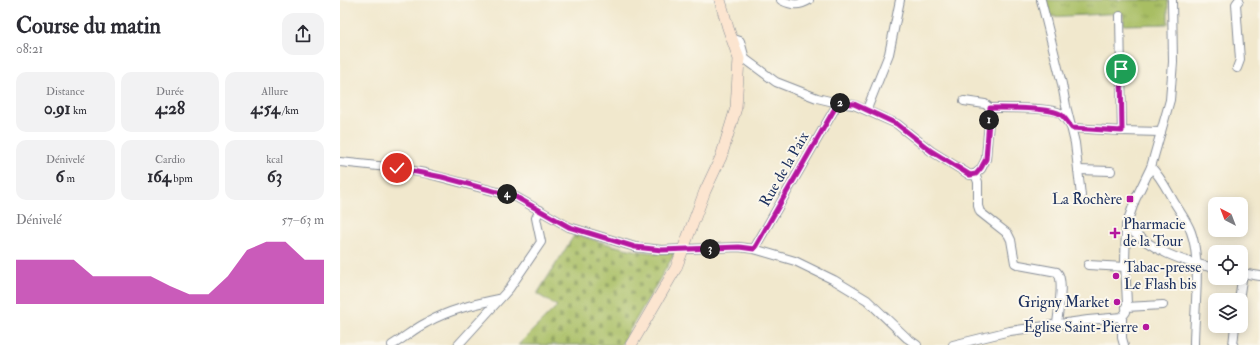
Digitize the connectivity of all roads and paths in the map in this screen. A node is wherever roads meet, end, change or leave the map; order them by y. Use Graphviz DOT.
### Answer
graph roads {
  1 [pos="720,0"];
  2 [pos="781,0"];
  3 [pos="809,0"];
  4 [pos="900,0"];
  5 [pos="1041,0"];
  6 [pos="1172,0"];
  7 [pos="1239,0"];
  8 [pos="1120,16"];
  9 [pos="731,38"];
  10 [pos="1237,68"];
  11 [pos="964,101"];
  12 [pos="838,103"];
  13 [pos="990,108"];
  14 [pos="867,109"];
  15 [pos="1072,128"];
  16 [pos="1122,131"];
  17 [pos="1161,132"];
  18 [pos="340,162"];
  19 [pos="1151,167"];
  20 [pos="1078,170"];
  21 [pos="1111,171"];
  22 [pos="976,174"];
  23 [pos="1081,196"];
  24 [pos="540,210"];
  25 [pos="1126,226"];
  26 [pos="754,249"];
  27 [pos="682,250"];
  28 [pos="1088,265"];
  29 [pos="1196,265"];
  30 [pos="1125,267"];
  31 [pos="1208,267"];
  32 [pos="1248,274"];
  33 [pos="1260,276"];
  34 [pos="499,300"];
  35 [pos="1163,305"];
  36 [pos="1126,307"];
  37 [pos="1122,317"];
  38 [pos="1057,324"];
  39 [pos="1234,333"];
  40 [pos="392,345"];
  41 [pos="458,345"];
  42 [pos="631,345"];
  43 [pos="917,345"];
  44 [pos="953,345"];
  45 [pos="1124,345"];
  46 [pos="1194,345"];
  47 [pos="1233,345"];
  1 -- 9 [label="street"];
  2 -- 3 [label="street"];
  4 -- 14 [label="street"];
  5 -- 15 [label="street"];
  6 -- 17 [label="street"];
  7 -- 10 [label="street"];
  8 -- 16 [label="street"];
  9 -- 12 [label="street"];
  9 -- 27 [label="street"];
  11 -- 13 [label="street"];
  12 -- 14 [label="street"];
  12 -- 26 [label="street, Rue de la Paix"];
  13 -- 15 [label="street"];
  13 -- 22 [label="street"];
  14 -- 22 [label="street"];
  15 -- 16 [label="street"];
  15 -- 20 [label="street"];
  16 -- 17 [label="street"];
  17 -- 19 [label="street"];
  18 -- 24 [label="street"];
  19 -- 25 [label="street"];
  19 -- 29 [label="street"];
  20 -- 21 [label="street"];
  20 -- 23 [label="street"];
  22 -- 38 [label="street"];
  24 -- 27 [label="street"];
  24 -- 34 [label="street"];
  25 -- 29 [label="street"];
  25 -- 30 [label="street"];
  26 -- 27 [label="street"];
  26 -- 43 [label="street"];
  27 -- 42 [label="street"];
  28 -- 30 [label="street"];
  29 -- 31 [label="street"];
  29 -- 46 [label="street"];
  30 -- 36 [label="street"];
  32 -- 33 [label="street"];
  34 -- 40 [label="street"];
  34 -- 41 [label="street"];
  35 -- 36 [label="street"];
  36 -- 37 [label="street"];
  37 -- 38 [label="street"];
  37 -- 45 [label="street"];
  38 -- 44 [label="street"];
  39 -- 47 [label="street"];
}
